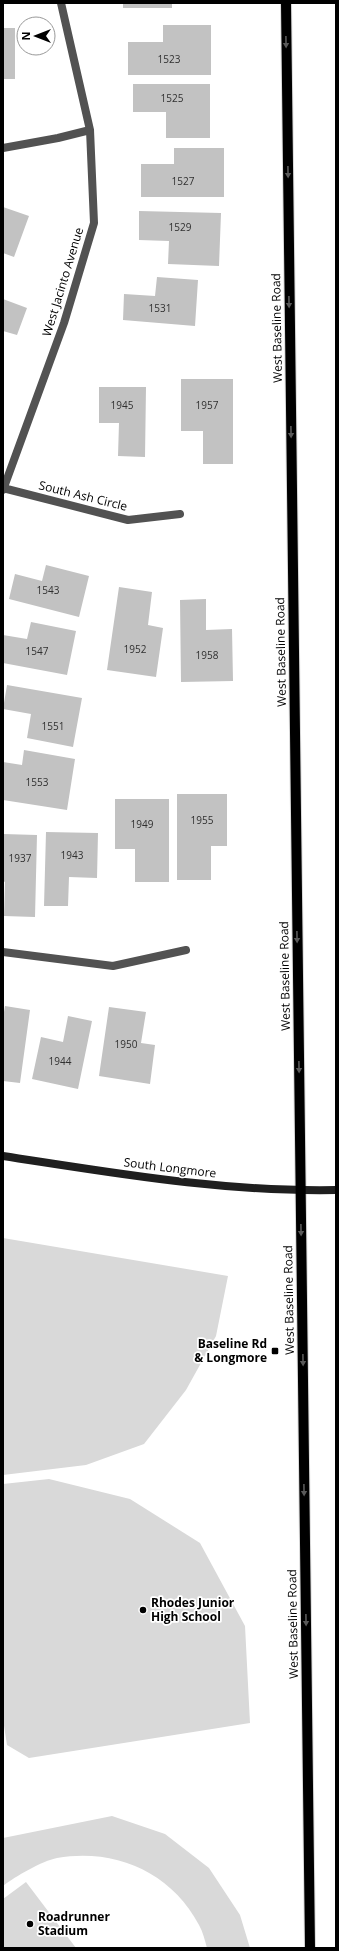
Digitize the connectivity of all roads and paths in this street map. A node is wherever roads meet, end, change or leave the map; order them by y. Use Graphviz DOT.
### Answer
graph roads {
  1 [pos="61,3"];
  2 [pos="286,3"];
  3 [pos="90,130"];
  4 [pos="3,148"];
  5 [pos="3,489"];
  6 [pos="180,514"];
  7 [pos="186,950"];
  8 [pos="3,952"];
  9 [pos="3,1156"];
  10 [pos="336,1190"];
  11 [pos="301,1191"];
  12 [pos="310,1948"];
  1 -- 3 [label="street, West Jacinto Avenue"];
  2 -- 11 [label="main road, West Baseline Road, one-way"];
  3 -- 4 [label="street"];
  3 -- 5 [label="street, West Jacinto Avenue"];
  5 -- 6 [label="street, South Ash Circle"];
  7 -- 8 [label="street"];
  9 -- 11 [label="street, South Longmore"];
  10 -- 11 [label="street, South Longmore"];
  11 -- 12 [label="main road, West Baseline Road, one-way"];
}
